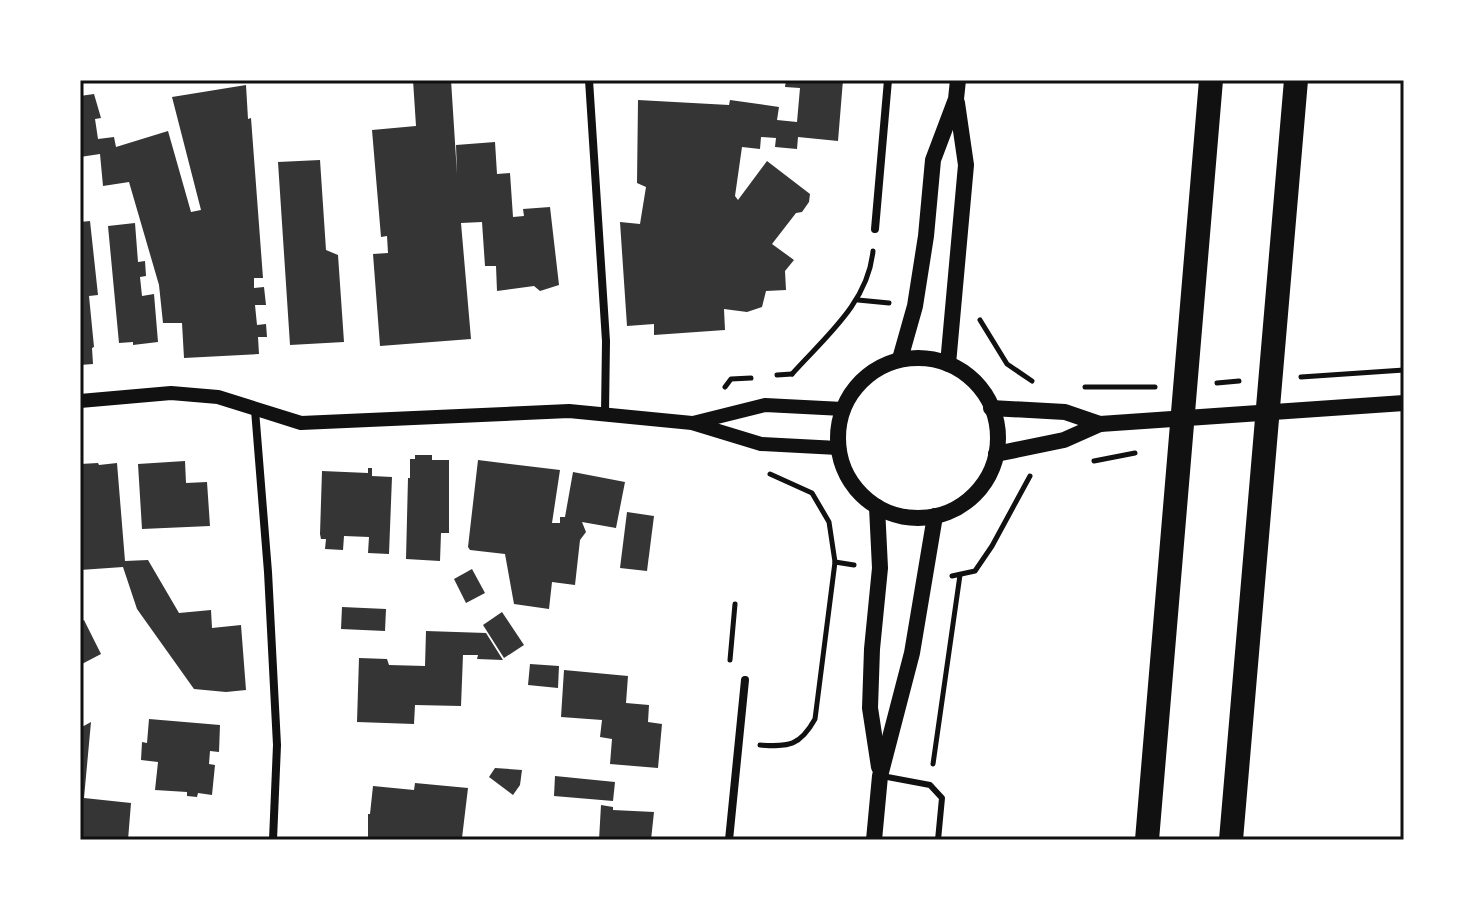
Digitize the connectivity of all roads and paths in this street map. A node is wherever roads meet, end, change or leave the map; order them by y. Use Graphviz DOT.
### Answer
graph roads {
  1 [pos="589,80"];
  2 [pos="888,80"];
  3 [pos="958,80"];
  4 [pos="1211,80"];
  5 [pos="1296,80"];
  6 [pos="956,99"];
  7 [pos="875,229"];
  8 [pos="900,359"];
  9 [pos="948,364"];
  10 [pos="1404,370"];
  11 [pos="1383,372"];
  12 [pos="792,374"];
  13 [pos="1081,387"];
  14 [pos="1136,388"];
  15 [pos="80,401"];
  16 [pos="1404,403"];
  17 [pos="991,408"];
  18 [pos="843,409"];
  19 [pos="255,410"];
  20 [pos="605,413"];
  21 [pos="692,423"];
  22 [pos="1100,424"];
  23 [pos="838,448"];
  24 [pos="1137,453"];
  25 [pos="996,454"];
  26 [pos="1092,461"];
  27 [pos="785,479"];
  28 [pos="877,507"];
  29 [pos="935,516"];
  30 [pos="960,575"];
  31 [pos="735,604"];
  32 [pos="745,680"];
  33 [pos="739,743"];
  34 [pos="880,776"];
  35 [pos="930,785"];
  36 [pos="273,840"];
  37 [pos="729,840"];
  38 [pos="874,840"];
  39 [pos="938,840"];
  40 [pos="1147,840"];
  41 [pos="1231,840"];
  1 -- 20 [label="street"];
  2 -- 7 [label="street"];
  3 -- 6 [label="main road"];
  4 -- 40 [label="highway"];
  5 -- 41 [label="highway"];
  6 -- 8 [label="main road"];
  6 -- 9 [label="main road"];
  7 -- 12 [label="path"];
  8 -- 9 [label="main road"];
  8 -- 18 [label="main road"];
  9 -- 17 [label="main road"];
  10 -- 11 [label="path"];
  13 -- 14 [label="path"];
  15 -- 19 [label="street"];
  16 -- 22 [label="main road"];
  17 -- 22 [label="main road"];
  17 -- 25 [label="main road"];
  18 -- 21 [label="street"];
  18 -- 23 [label="main road"];
  19 -- 20 [label="street"];
  19 -- 36 [label="street"];
  20 -- 21 [label="street"];
  21 -- 23 [label="street"];
  22 -- 25 [label="main road"];
  23 -- 28 [label="main road"];
  24 -- 26 [label="path"];
  25 -- 29 [label="main road"];
  27 -- 33 [label="path"];
  28 -- 29 [label="main road"];
  28 -- 34 [label="main road"];
  29 -- 34 [label="main road"];
  30 -- 35 [label="path"];
  31 -- 32 [label="path"];
  32 -- 33 [label="street"];
  33 -- 37 [label="street"];
  34 -- 35 [label="lane"];
  34 -- 38 [label="main road"];
  35 -- 39 [label="lane"];
}
